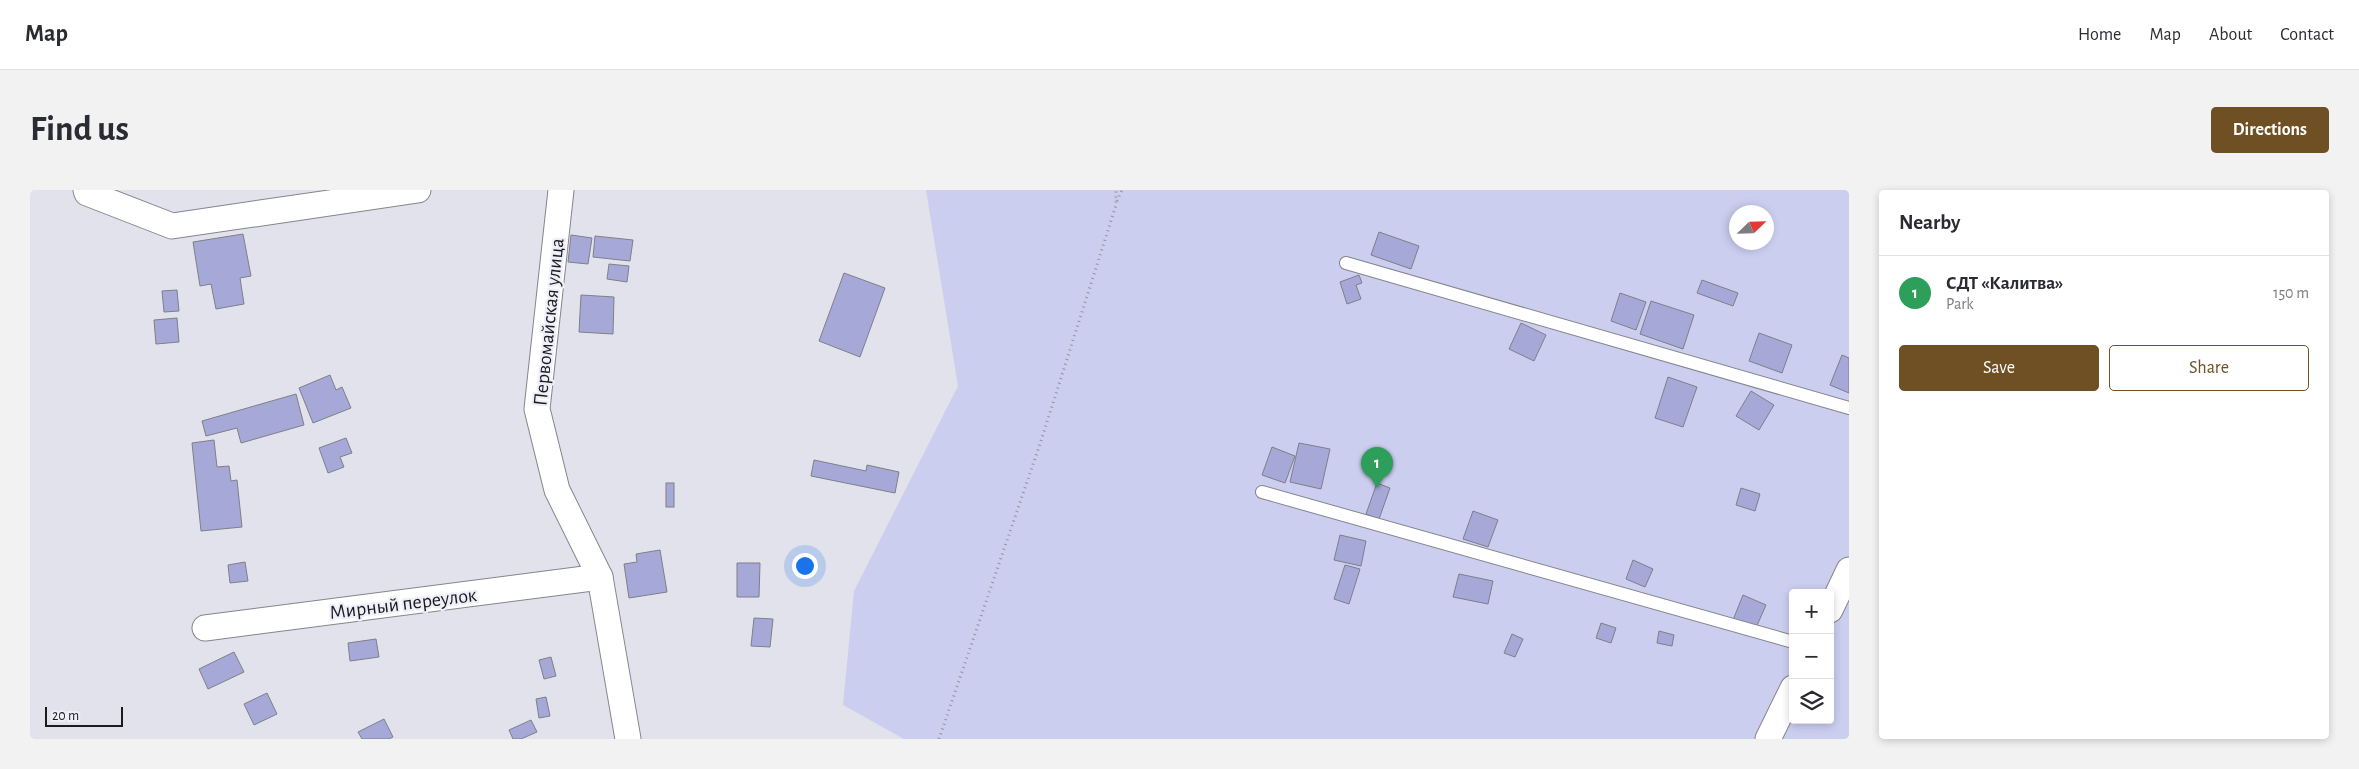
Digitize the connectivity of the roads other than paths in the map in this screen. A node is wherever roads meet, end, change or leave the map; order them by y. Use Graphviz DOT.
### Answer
graph roads {
  1 [pos="86,190"];
  2 [pos="418,190"];
  3 [pos="561,190"];
  4 [pos="1346,263"];
  5 [pos="1849,408"];
  6 [pos="1262,492"];
  7 [pos="1849,570"];
  8 [pos="600,577"];
  9 [pos="1834,602"];
  10 [pos="205,628"];
  11 [pos="1789,641"];
  12 [pos="1789,696"];
  13 [pos="628,739"];
  14 [pos="1768,739"];
  1 -- 2 [label="street"];
  3 -- 8 [label="street, Первомайская улица"];
  4 -- 5 [label="lane"];
  6 -- 11 [label="lane"];
  7 -- 9 [label="street"];
  8 -- 10 [label="street, Мирный переулок"];
  8 -- 13 [label="street, Первомайская улица"];
  12 -- 14 [label="street"];
}
